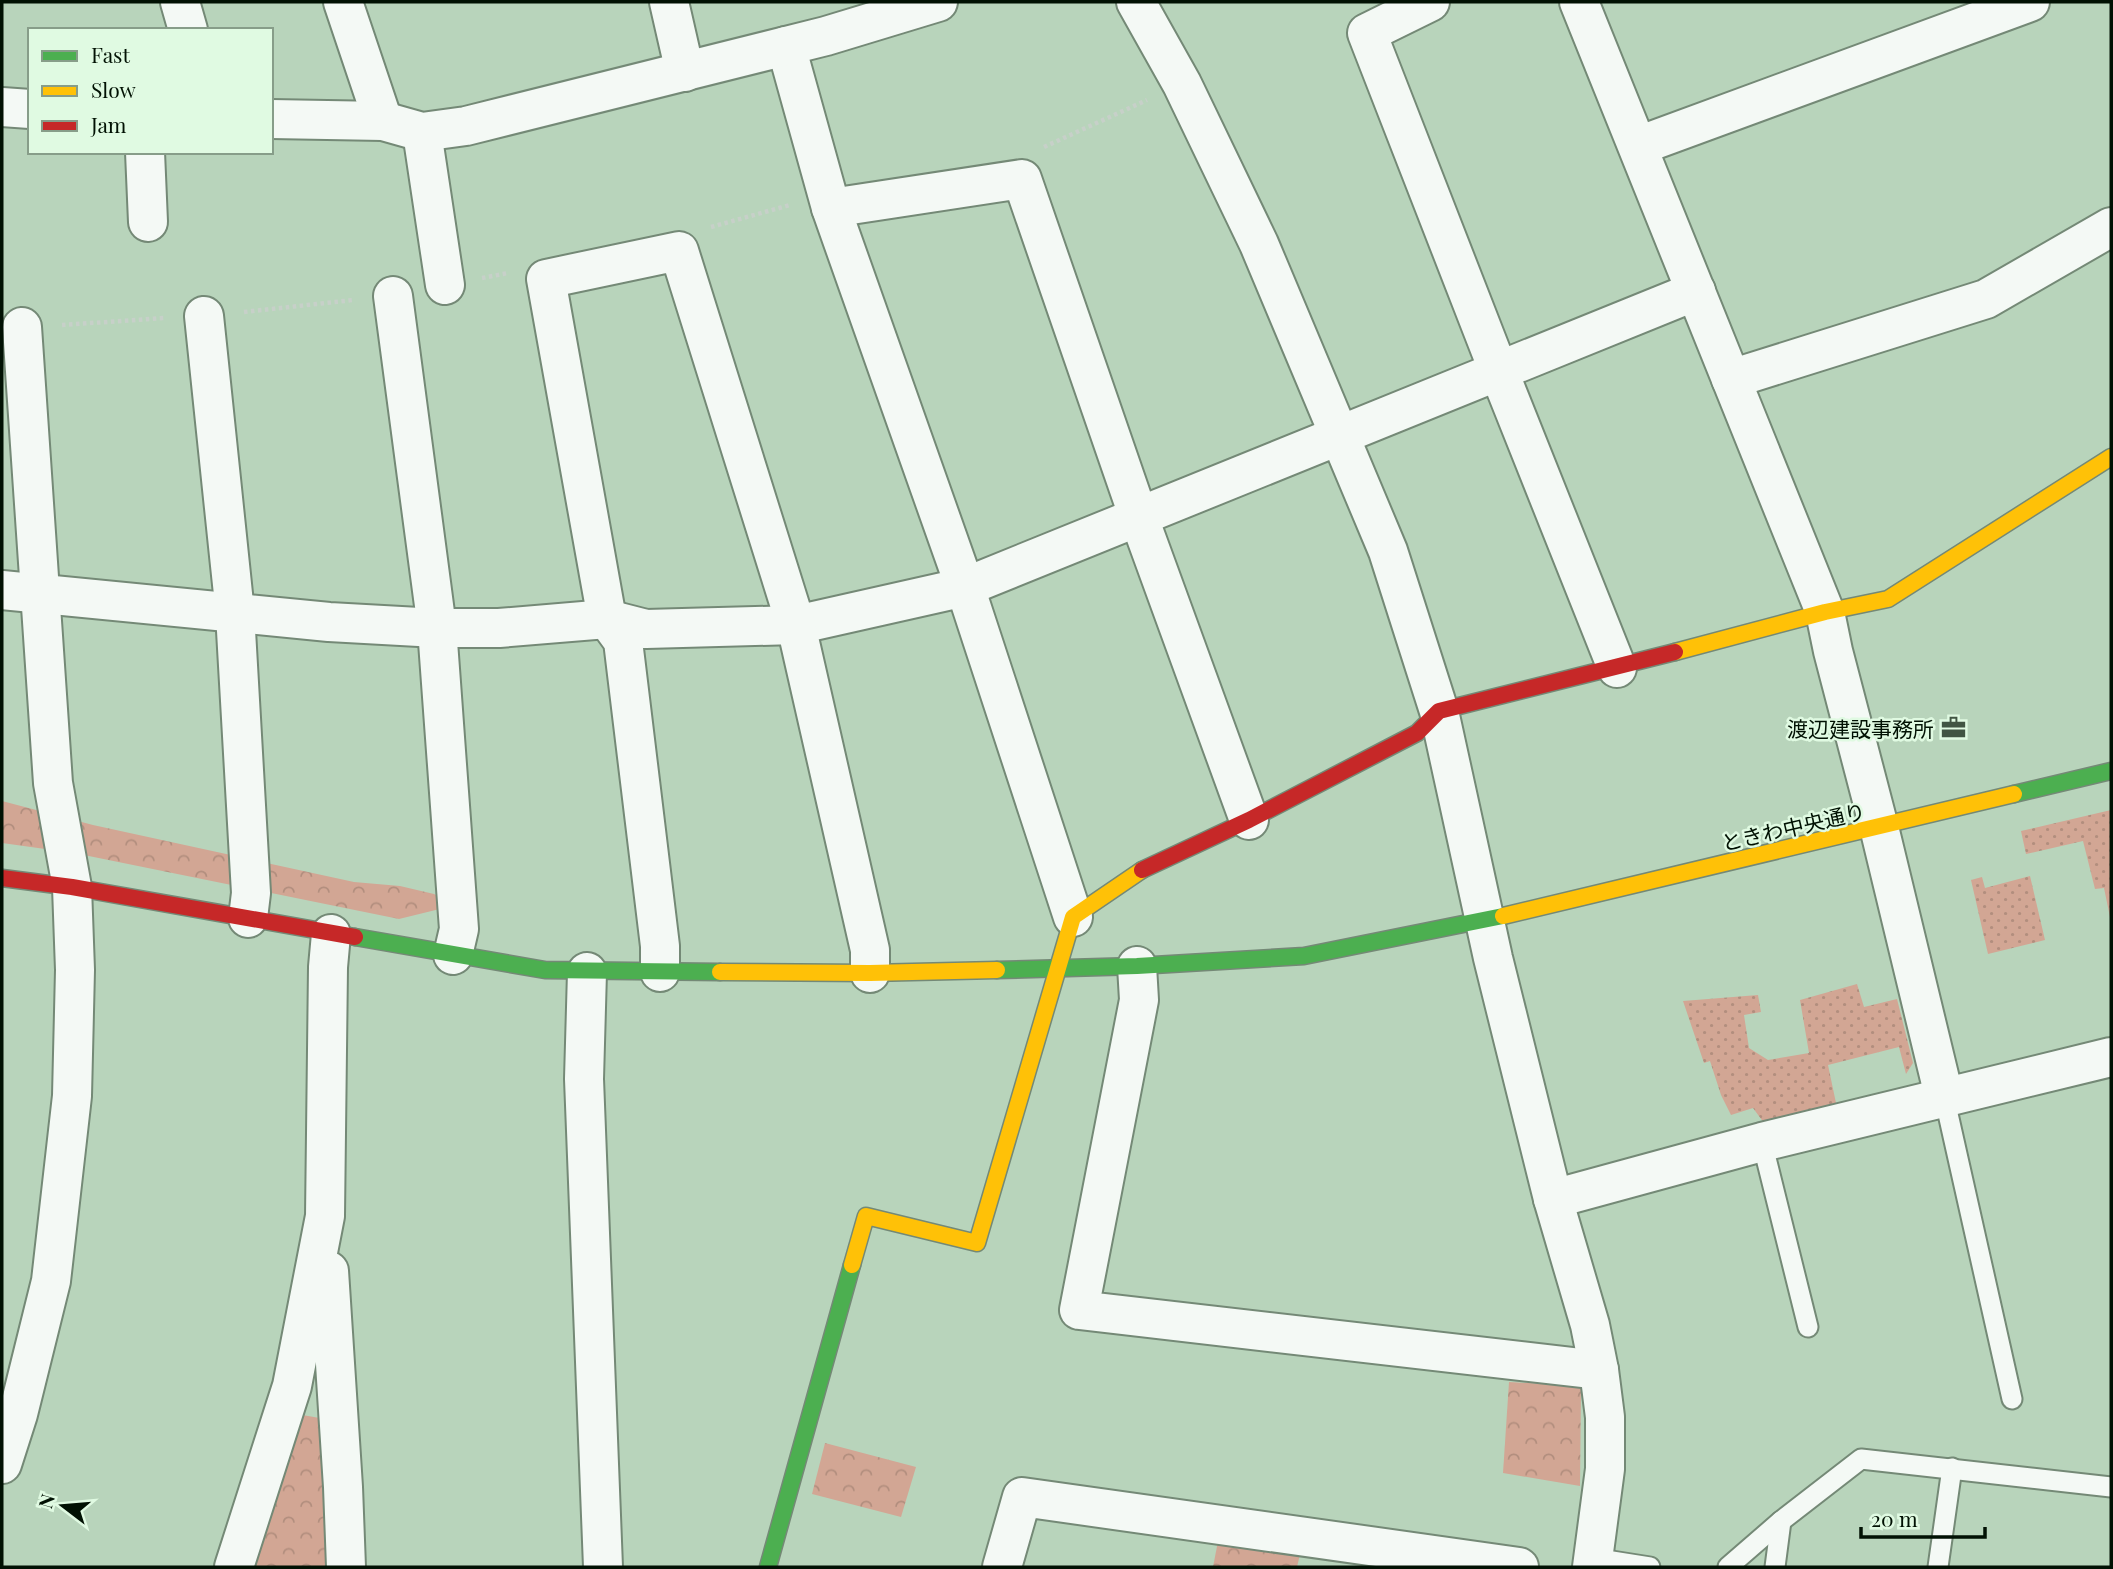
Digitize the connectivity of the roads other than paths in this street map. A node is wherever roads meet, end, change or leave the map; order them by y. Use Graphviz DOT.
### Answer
graph roads {
  1 [pos="180,2"];
  2 [pos="343,2"];
  3 [pos="668,2"];
  4 [pos="938,2"];
  5 [pos="1136,2"];
  6 [pos="1430,2"];
  7 [pos="1579,2"];
  8 [pos="2030,2"];
  9 [pos="187,28"];
  10 [pos="786,46"];
  11 [pos="685,72"];
  12 [pos="2,107"];
  13 [pos="28,109"];
  14 [pos="273,119"];
  15 [pos="383,121"];
  16 [pos="422,132"];
  17 [pos="1638,146"];
  18 [pos="145,154"];
  19 [pos="831,208"];
  20 [pos="148,222"];
  21 [pos="2111,227"];
  22 [pos="445,285"];
  23 [pos="1696,291"];
  24 [pos="393,296"];
  25 [pos="204,316"];
  26 [pos="22,327"];
  27 [pos="1499,372"];
  28 [pos="1731,379"];
  29 [pos="1340,436"];
  30 [pos="2111,457"];
  31 [pos="1139,518"];
  32 [pos="965,587"];
  33 [pos="2,590"];
  34 [pos="42,594"];
  35 [pos="1825,612"];
  36 [pos="235,613"];
  37 [pos="607,619"];
  38 [pos="796,625"];
  39 [pos="438,628"];
  40 [pos="1617,667"];
  41 [pos="1439,711"];
  42 [pos="2111,771"];
  43 [pos="1249,820"];
  44 [pos="1879,827"];
  45 [pos="2,878"];
  46 [pos="72,887"];
  47 [pos="248,918"];
  48 [pos="1073,918"];
  49 [pos="1484,920"];
  50 [pos="331,934"];
  51 [pos="453,955"];
  52 [pos="1138,966"];
  53 [pos="1058,969"];
  54 [pos="587,972"];
  55 [pos="660,972"];
  56 [pos="870,973"];
  57 [pos="2111,1057"];
  58 [pos="1944,1096"];
  59 [pos="1762,1142"];
  60 [pos="1553,1199"];
  61 [pos="325,1216"];
  62 [pos="1808,1327"];
  63 [pos="1599,1370"];
  64 [pos="2012,1399"];
  65 [pos="2,1464"];
  66 [pos="1952,1468"];
  67 [pos="2111,1487"];
  68 [pos="1781,1521"];
  69 [pos="1592,1563"];
  70 [pos="234,1567"];
  71 [pos="346,1567"];
  72 [pos="603,1567"];
  73 [pos="768,1567"];
  74 [pos="1002,1567"];
  75 [pos="1519,1567"];
  76 [pos="1650,1567"];
  77 [pos="1728,1567"];
  78 [pos="1775,1567"];
  79 [pos="1938,1567"];
  1 -- 9 [label="street"];
  2 -- 15 [label="street"];
  3 -- 11 [label="street"];
  4 -- 10 [label="street"];
  5 -- 29 [label="street"];
  6 -- 27 [label="street"];
  7 -- 17 [label="street"];
  8 -- 17 [label="street"];
  10 -- 11 [label="street"];
  10 -- 19 [label="street"];
  11 -- 16 [label="street"];
  12 -- 13 [label="street"];
  14 -- 15 [label="street"];
  15 -- 16 [label="street"];
  16 -- 22 [label="street"];
  17 -- 23 [label="street"];
  18 -- 20 [label="street"];
  19 -- 31 [label="street"];
  19 -- 32 [label="street"];
  21 -- 28 [label="street"];
  23 -- 27 [label="street"];
  23 -- 28 [label="street"];
  24 -- 39 [label="street"];
  25 -- 36 [label="street"];
  26 -- 34 [label="street"];
  27 -- 29 [label="street"];
  27 -- 40 [label="street"];
  28 -- 35 [label="street"];
  29 -- 31 [label="street"];
  29 -- 41 [label="street"];
  30 -- 35 [label="street"];
  31 -- 32 [label="street"];
  31 -- 43 [label="street"];
  32 -- 38 [label="street"];
  32 -- 48 [label="street"];
  33 -- 34 [label="street"];
  34 -- 36 [label="street"];
  34 -- 46 [label="street"];
  35 -- 40 [label="street"];
  35 -- 44 [label="street"];
  36 -- 39 [label="street"];
  36 -- 47 [label="street"];
  37 -- 38 [label="street"];
  37 -- 38 [label="street"];
  37 -- 39 [label="street"];
  37 -- 55 [label="street"];
  38 -- 56 [label="street"];
  39 -- 51 [label="street"];
  40 -- 41 [label="street"];
  41 -- 43 [label="street"];
  41 -- 49 [label="street"];
  42 -- 44 [label="street, ときわ中央通り"];
  43 -- 48 [label="street"];
  44 -- 49 [label="street, ときわ中央通り"];
  44 -- 58 [label="street"];
  45 -- 46 [label="street, ときわ中央通り"];
  46 -- 47 [label="street, ときわ中央通り"];
  46 -- 65 [label="street"];
  47 -- 50 [label="street, ときわ中央通り"];
  48 -- 53 [label="street"];
  49 -- 52 [label="street, ときわ中央通り"];
  49 -- 60 [label="street"];
  50 -- 51 [label="street, ときわ中央通り"];
  50 -- 61 [label="street"];
  51 -- 54 [label="street, ときわ中央通り"];
  52 -- 53 [label="street, ときわ中央通り"];
  52 -- 63 [label="street"];
  53 -- 56 [label="street, ときわ中央通り"];
  53 -- 73 [label="street"];
  54 -- 55 [label="street, ときわ中央通り"];
  54 -- 72 [label="street"];
  55 -- 56 [label="street, ときわ中央通り"];
  57 -- 58 [label="street"];
  58 -- 59 [label="street"];
  58 -- 64 [label="lane"];
  59 -- 60 [label="street"];
  59 -- 62 [label="lane"];
  60 -- 63 [label="street"];
  61 -- 70 [label="street"];
  61 -- 71 [label="street"];
  63 -- 69 [label="street"];
  66 -- 67 [label="lane"];
  66 -- 68 [label="lane"];
  66 -- 79 [label="lane"];
  68 -- 77 [label="lane"];
  68 -- 78 [label="lane"];
  69 -- 76 [label="lane"];
  74 -- 75 [label="street"];
}
